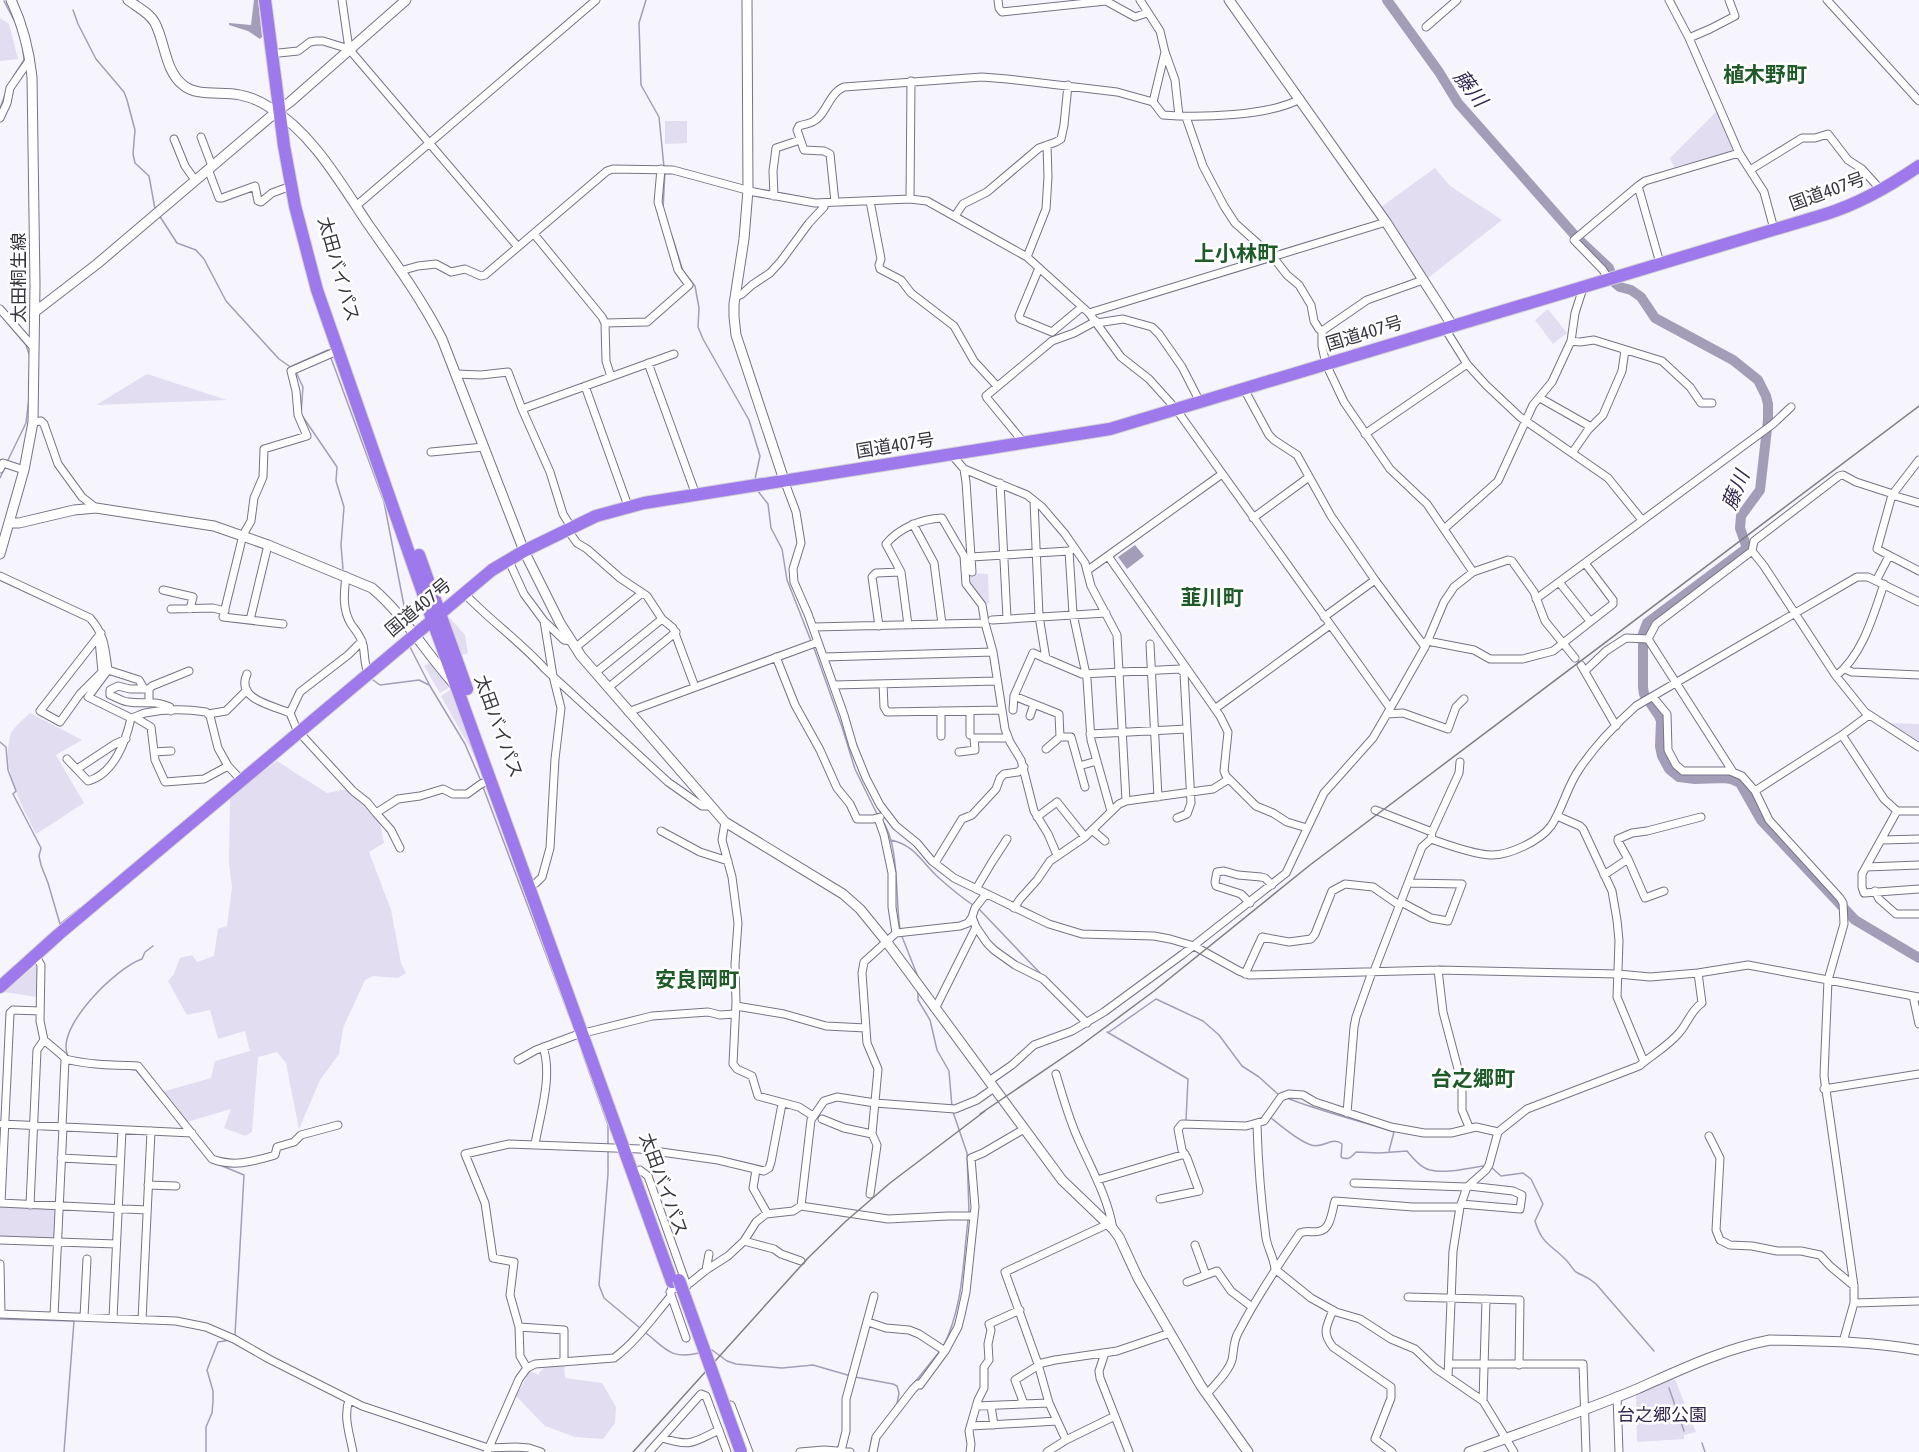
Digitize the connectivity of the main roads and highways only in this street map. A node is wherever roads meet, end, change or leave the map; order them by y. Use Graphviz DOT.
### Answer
graph roads {
  1 [pos="265,0"];
  2 [pos="273,0"];
  3 [pos="282,112"];
  4 [pos="1919,166"];
  5 [pos="436,616"];
  6 [pos="0,987"];
  7 [pos="586,1032"];
  8 [pos="683,1284"];
  9 [pos="734,1452"];
  10 [pos="741,1452"];
  1 -- 3 [label="highway, 太田バイパス"];
  2 -- 3 [label="highway, 太田バイパス"];
  3 -- 5 [label="highway, 太田バイパス"];
  3 -- 5 [label="highway, 太田バイパス"];
  4 -- 5 [label="highway, 国道407号"];
  5 -- 6 [label="highway, 国道407号"];
  5 -- 7 [label="highway, 太田バイパス"];
  5 -- 7 [label="highway, 太田バイパス"];
  7 -- 8 [label="highway, 太田バイパス"];
  8 -- 9 [label="highway, 太田バイパス"];
  8 -- 10 [label="highway, 太田バイパス, bridge"];
}
